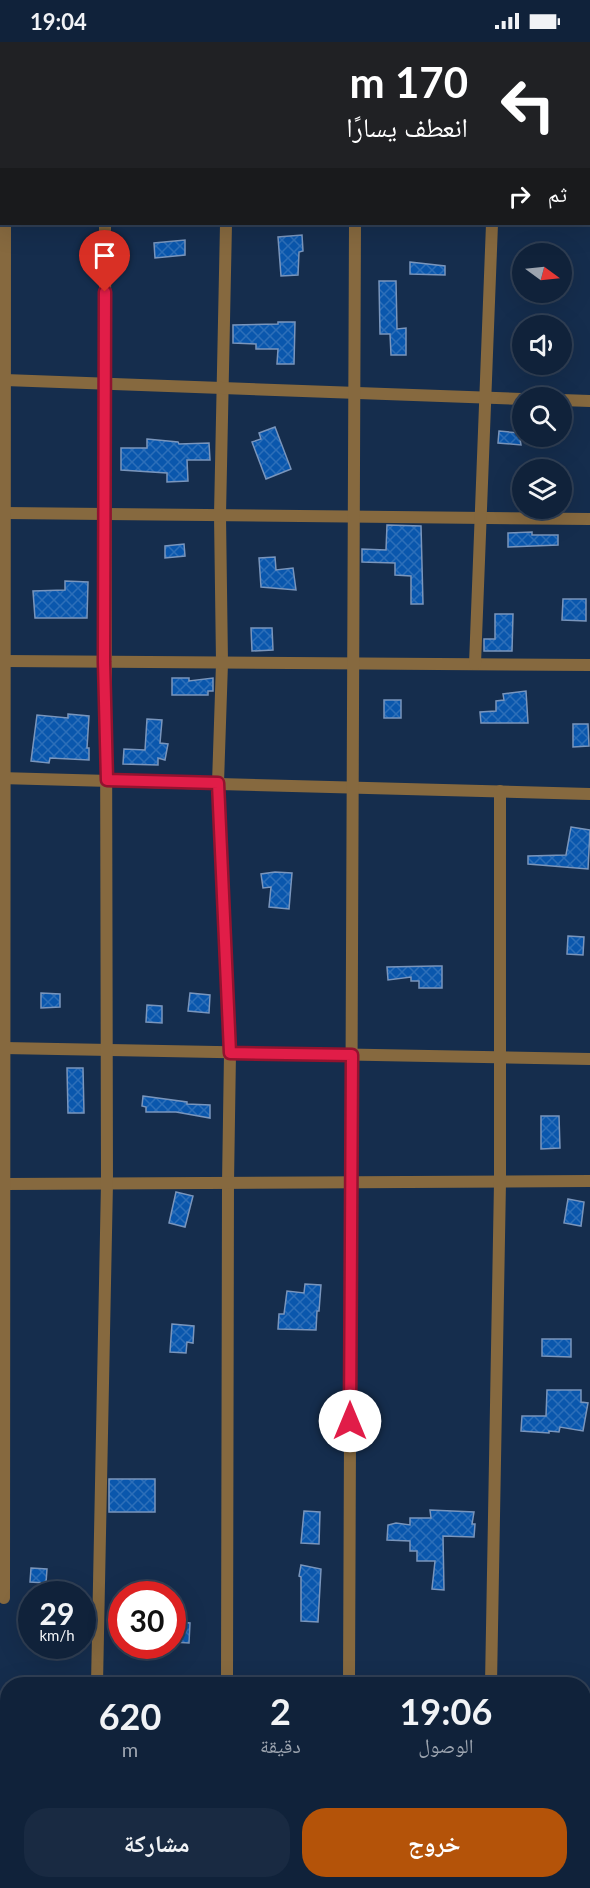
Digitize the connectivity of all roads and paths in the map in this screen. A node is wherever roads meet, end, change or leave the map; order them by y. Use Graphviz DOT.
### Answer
graph roads {
  1 [pos="5,225"];
  2 [pos="105,225"];
  3 [pos="226,225"];
  4 [pos="355,225"];
  5 [pos="492,225"];
  6 [pos="3,311"];
  7 [pos="5,380"];
  8 [pos="105,384"];
  9 [pos="223,388"];
  10 [pos="354,393"];
  11 [pos="485,398"];
  12 [pos="512,399"];
  13 [pos="572,400"];
  14 [pos="590,401"];
  15 [pos="2,469"];
  16 [pos="5,513"];
  17 [pos="105,514"];
  18 [pos="220,515"];
  19 [pos="354,516"];
  20 [pos="480,518"];
  21 [pos="590,519"];
  22 [pos="2,598"];
  23 [pos="5,661"];
  24 [pos="104,662"];
  25 [pos="222,663"];
  26 [pos="354,663"];
  27 [pos="475,664"];
  28 [pos="590,665"];
  29 [pos="2,778"];
  30 [pos="107,780"];
  31 [pos="218,783"];
  32 [pos="353,787"];
  33 [pos="500,791"];
  34 [pos="590,794"];
  35 [pos="2,914"];
  36 [pos="4,1048"];
  37 [pos="106,1050"];
  38 [pos="230,1053"];
  39 [pos="352,1055"];
  40 [pos="501,1057"];
  41 [pos="590,1059"];
  42 [pos="2,1097"];
  43 [pos="590,1181"];
  44 [pos="351,1182"];
  45 [pos="500,1182"];
  46 [pos="107,1183"];
  47 [pos="228,1183"];
  48 [pos="5,1184"];
  49 [pos="4,1598"];
  50 [pos="96,1677"];
  51 [pos="227,1677"];
  52 [pos="350,1677"];
  53 [pos="491,1677"];
  1 -- 6 [label="street"];
  2 -- 8 [label="street"];
  3 -- 9 [label="street"];
  4 -- 10 [label="street"];
  5 -- 11 [label="street"];
  6 -- 7 [label="street"];
  7 -- 8 [label="street"];
  7 -- 15 [label="street"];
  8 -- 9 [label="street"];
  8 -- 17 [label="street"];
  9 -- 10 [label="street"];
  9 -- 18 [label="street"];
  10 -- 11 [label="street"];
  10 -- 19 [label="street"];
  11 -- 12 [label="street"];
  11 -- 20 [label="street"];
  13 -- 14 [label="street"];
  15 -- 16 [label="street"];
  16 -- 17 [label="street"];
  16 -- 22 [label="street"];
  17 -- 18 [label="street"];
  17 -- 24 [label="street"];
  18 -- 19 [label="street"];
  18 -- 25 [label="street"];
  19 -- 20 [label="street"];
  19 -- 26 [label="street"];
  20 -- 21 [label="street"];
  20 -- 27 [label="street"];
  22 -- 23 [label="street"];
  23 -- 24 [label="street"];
  23 -- 29 [label="street"];
  24 -- 25 [label="street"];
  24 -- 30 [label="street"];
  25 -- 26 [label="street"];
  25 -- 31 [label="street"];
  26 -- 27 [label="street"];
  26 -- 32 [label="street"];
  27 -- 28 [label="street"];
  29 -- 30 [label="street"];
  29 -- 35 [label="street"];
  30 -- 31 [label="street"];
  30 -- 37 [label="street"];
  31 -- 32 [label="street"];
  31 -- 38 [label="street"];
  32 -- 33 [label="street"];
  32 -- 39 [label="street"];
  33 -- 34 [label="street"];
  33 -- 40 [label="street"];
  35 -- 36 [label="street"];
  36 -- 37 [label="street"];
  36 -- 42 [label="street"];
  37 -- 38 [label="street"];
  37 -- 46 [label="street"];
  38 -- 39 [label="street"];
  38 -- 47 [label="street"];
  39 -- 40 [label="street"];
  39 -- 44 [label="street"];
  40 -- 41 [label="street"];
  40 -- 45 [label="street"];
  42 -- 48 [label="street"];
  43 -- 45 [label="street"];
  44 -- 45 [label="street"];
  44 -- 47 [label="street"];
  44 -- 52 [label="street"];
  45 -- 53 [label="street"];
  46 -- 47 [label="street"];
  46 -- 48 [label="street"];
  46 -- 50 [label="street"];
  47 -- 51 [label="street"];
  48 -- 49 [label="street"];
}
